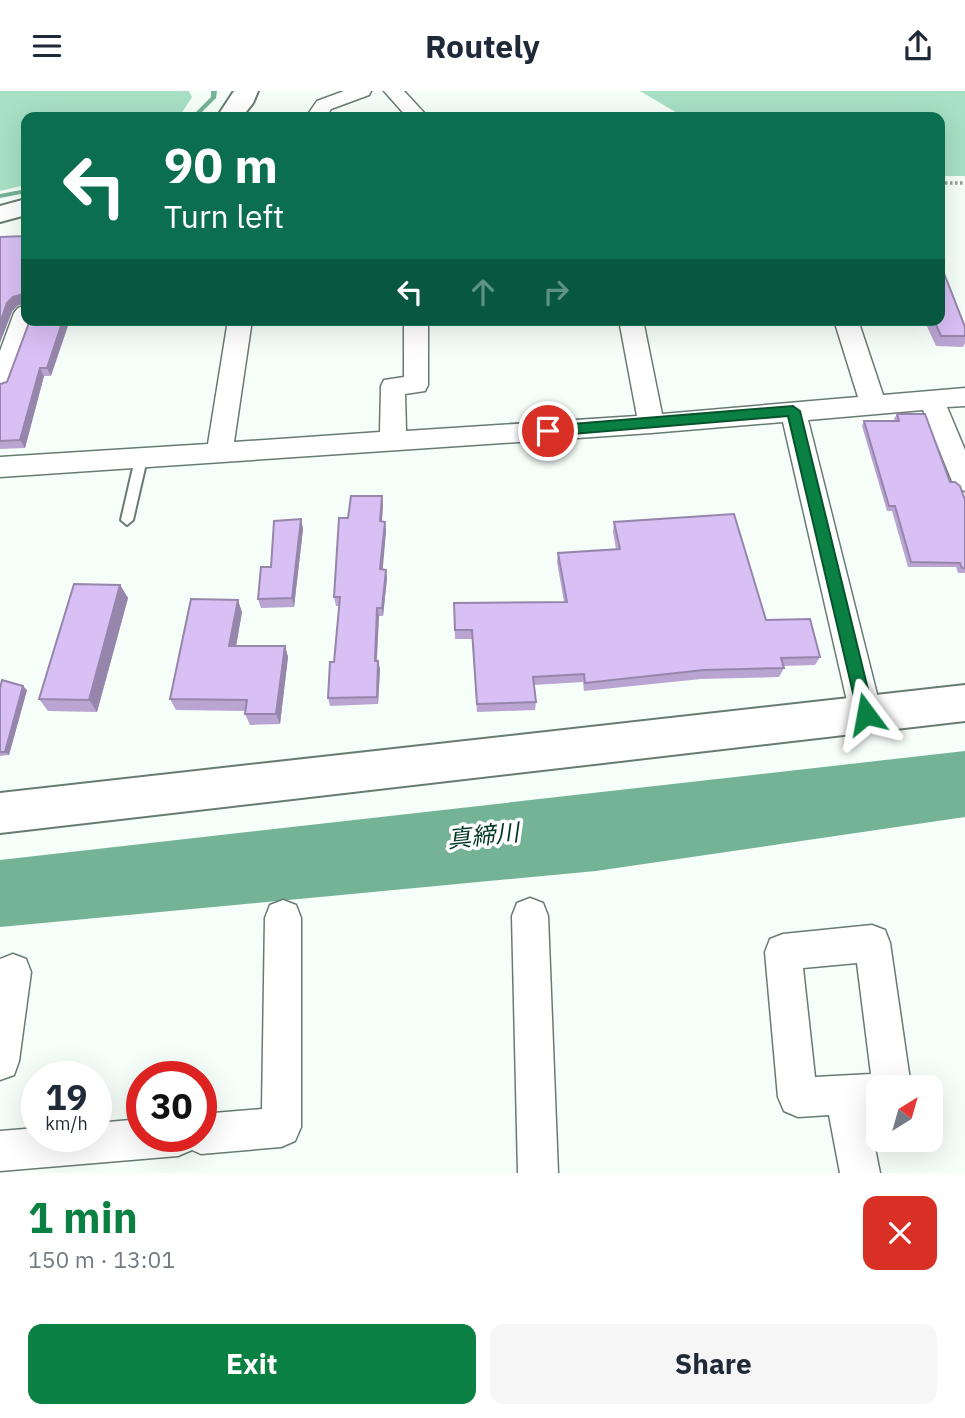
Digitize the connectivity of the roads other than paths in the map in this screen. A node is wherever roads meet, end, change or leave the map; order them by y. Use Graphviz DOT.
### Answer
graph roads {
  1 [pos="246,91"];
  2 [pos="362,91"];
  3 [pos="393,91"];
  4 [pos="233,112"];
  5 [pos="319,112"];
  6 [pos="413,112"];
  7 [pos="21,208"];
  8 [pos="0,214"];
  9 [pos="21,326"];
  10 [pos="239,326"];
  11 [pos="416,326"];
  12 [pos="632,326"];
  13 [pos="848,326"];
  14 [pos="0,383"];
  15 [pos="965,397"];
  16 [pos="931,399"];
  17 [pos="873,404"];
  18 [pos="793,411"];
  19 [pos="651,424"];
  20 [pos="393,441"];
  21 [pos="220,451"];
  22 [pos="141,459"];
  23 [pos="0,467"];
  24 [pos="965,481"];
  25 [pos="127,520"];
  26 [pos="965,703"];
  27 [pos="866,714"];
  28 [pos="0,813"];
  29 [pos="530,916"];
  30 [pos="283,918"];
  31 [pos="13,972"];
  32 [pos="0,1061"];
  33 [pos="890,1075"];
  34 [pos="862,1094"];
  35 [pos="217,1133"];
  36 [pos="126,1140"];
  37 [pos="0,1151"];
  38 [pos="538,1173"];
  39 [pos="860,1173"];
  1 -- 4 [label="street"];
  2 -- 5 [label="street"];
  3 -- 6 [label="street"];
  7 -- 8 [label="street"];
  9 -- 14 [label="street"];
  10 -- 21 [label="street"];
  11 -- 20 [label="street"];
  12 -- 19 [label="street"];
  13 -- 17 [label="street"];
  15 -- 16 [label="street"];
  16 -- 17 [label="street"];
  16 -- 24 [label="street"];
  17 -- 18 [label="street"];
  18 -- 19 [label="street"];
  18 -- 27 [label="street"];
  19 -- 20 [label="street"];
  20 -- 21 [label="street"];
  21 -- 22 [label="street"];
  22 -- 23 [label="street"];
  22 -- 25 [label="lane"];
  26 -- 27 [label="street"];
  27 -- 28 [label="street"];
  29 -- 38 [label="street"];
  30 -- 35 [label="street"];
  31 -- 32 [label="street"];
  33 -- 34 [label="street"];
  34 -- 39 [label="street"];
  36 -- 37 [label="street"];
}
